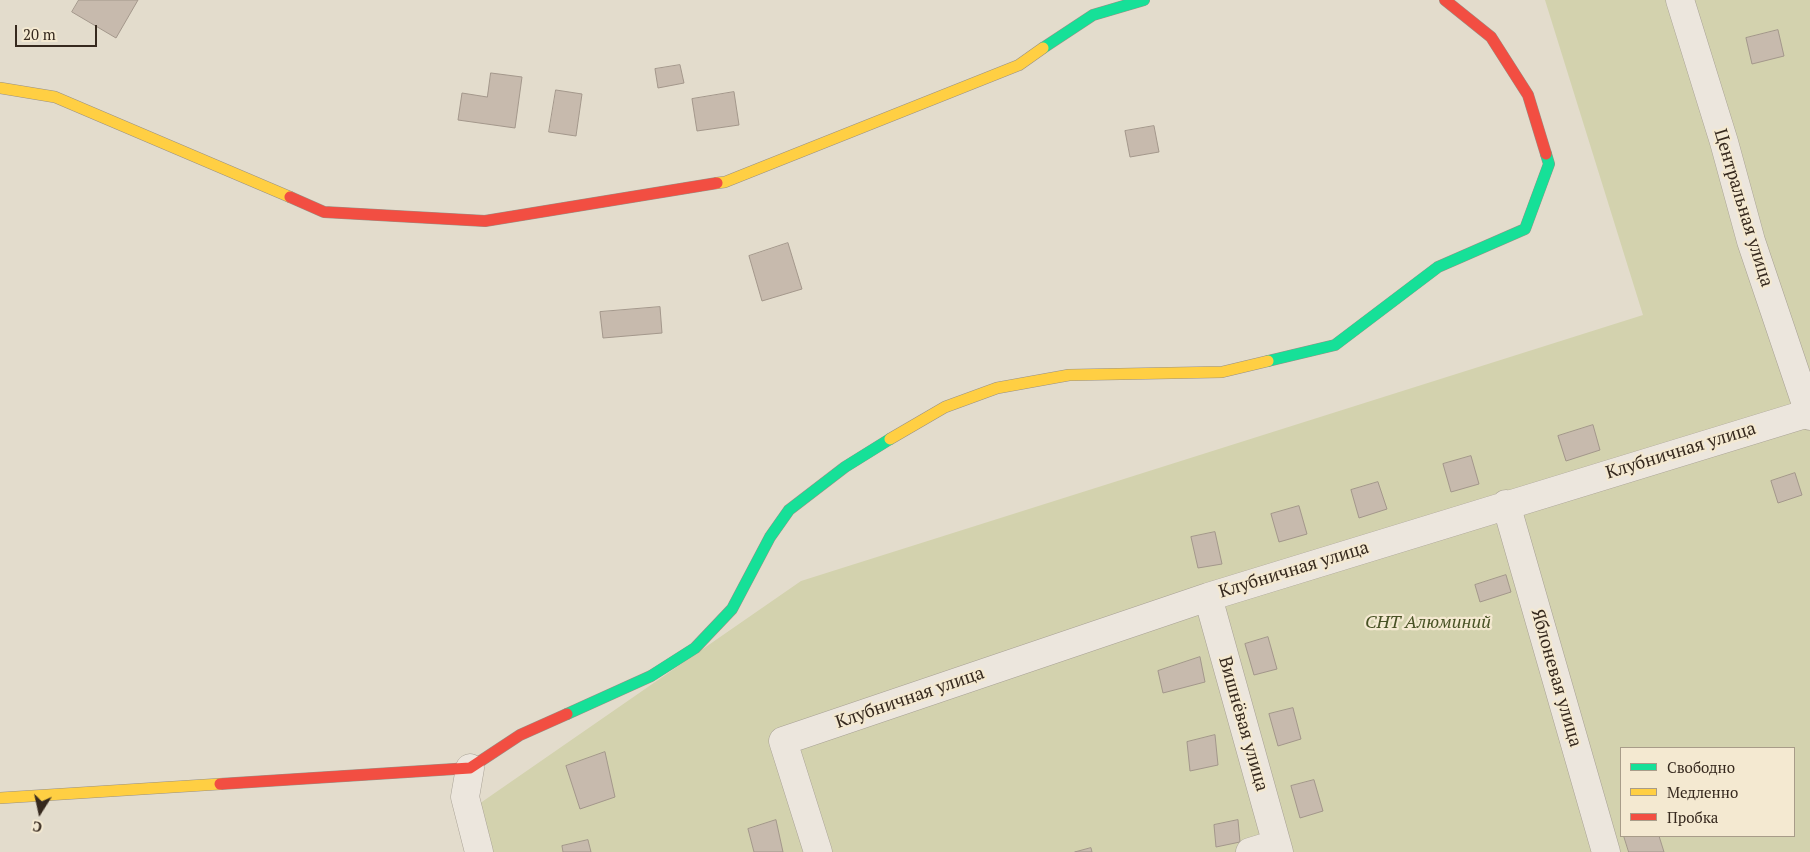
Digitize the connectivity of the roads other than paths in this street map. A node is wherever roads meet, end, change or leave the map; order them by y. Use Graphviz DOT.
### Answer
graph roads {
  1 [pos="1144,0"];
  2 [pos="1445,0"];
  3 [pos="1680,0"];
  4 [pos="0,88"];
  5 [pos="1810,414"];
  6 [pos="1506,504"];
  7 [pos="1208,597"];
  8 [pos="470,768"];
  9 [pos="0,798"];
  10 [pos="1277,848"];
  11 [pos="479,852"];
  12 [pos="818,852"];
  13 [pos="1250,852"];
  14 [pos="1606,852"];
  1 -- 4 [label="street"];
  2 -- 8 [label="street"];
  3 -- 5 [label="street, Центральная улица"];
  5 -- 6 [label="street, Клубничная улица"];
  6 -- 7 [label="street, Клубничная улица"];
  6 -- 14 [label="street, Яблоневая улица"];
  7 -- 10 [label="street, Вишнёвая улица"];
  7 -- 12 [label="street, Клубничная улица"];
  8 -- 9 [label="street"];
  8 -- 11 [label="street"];
  10 -- 13 [label="street"];
}
